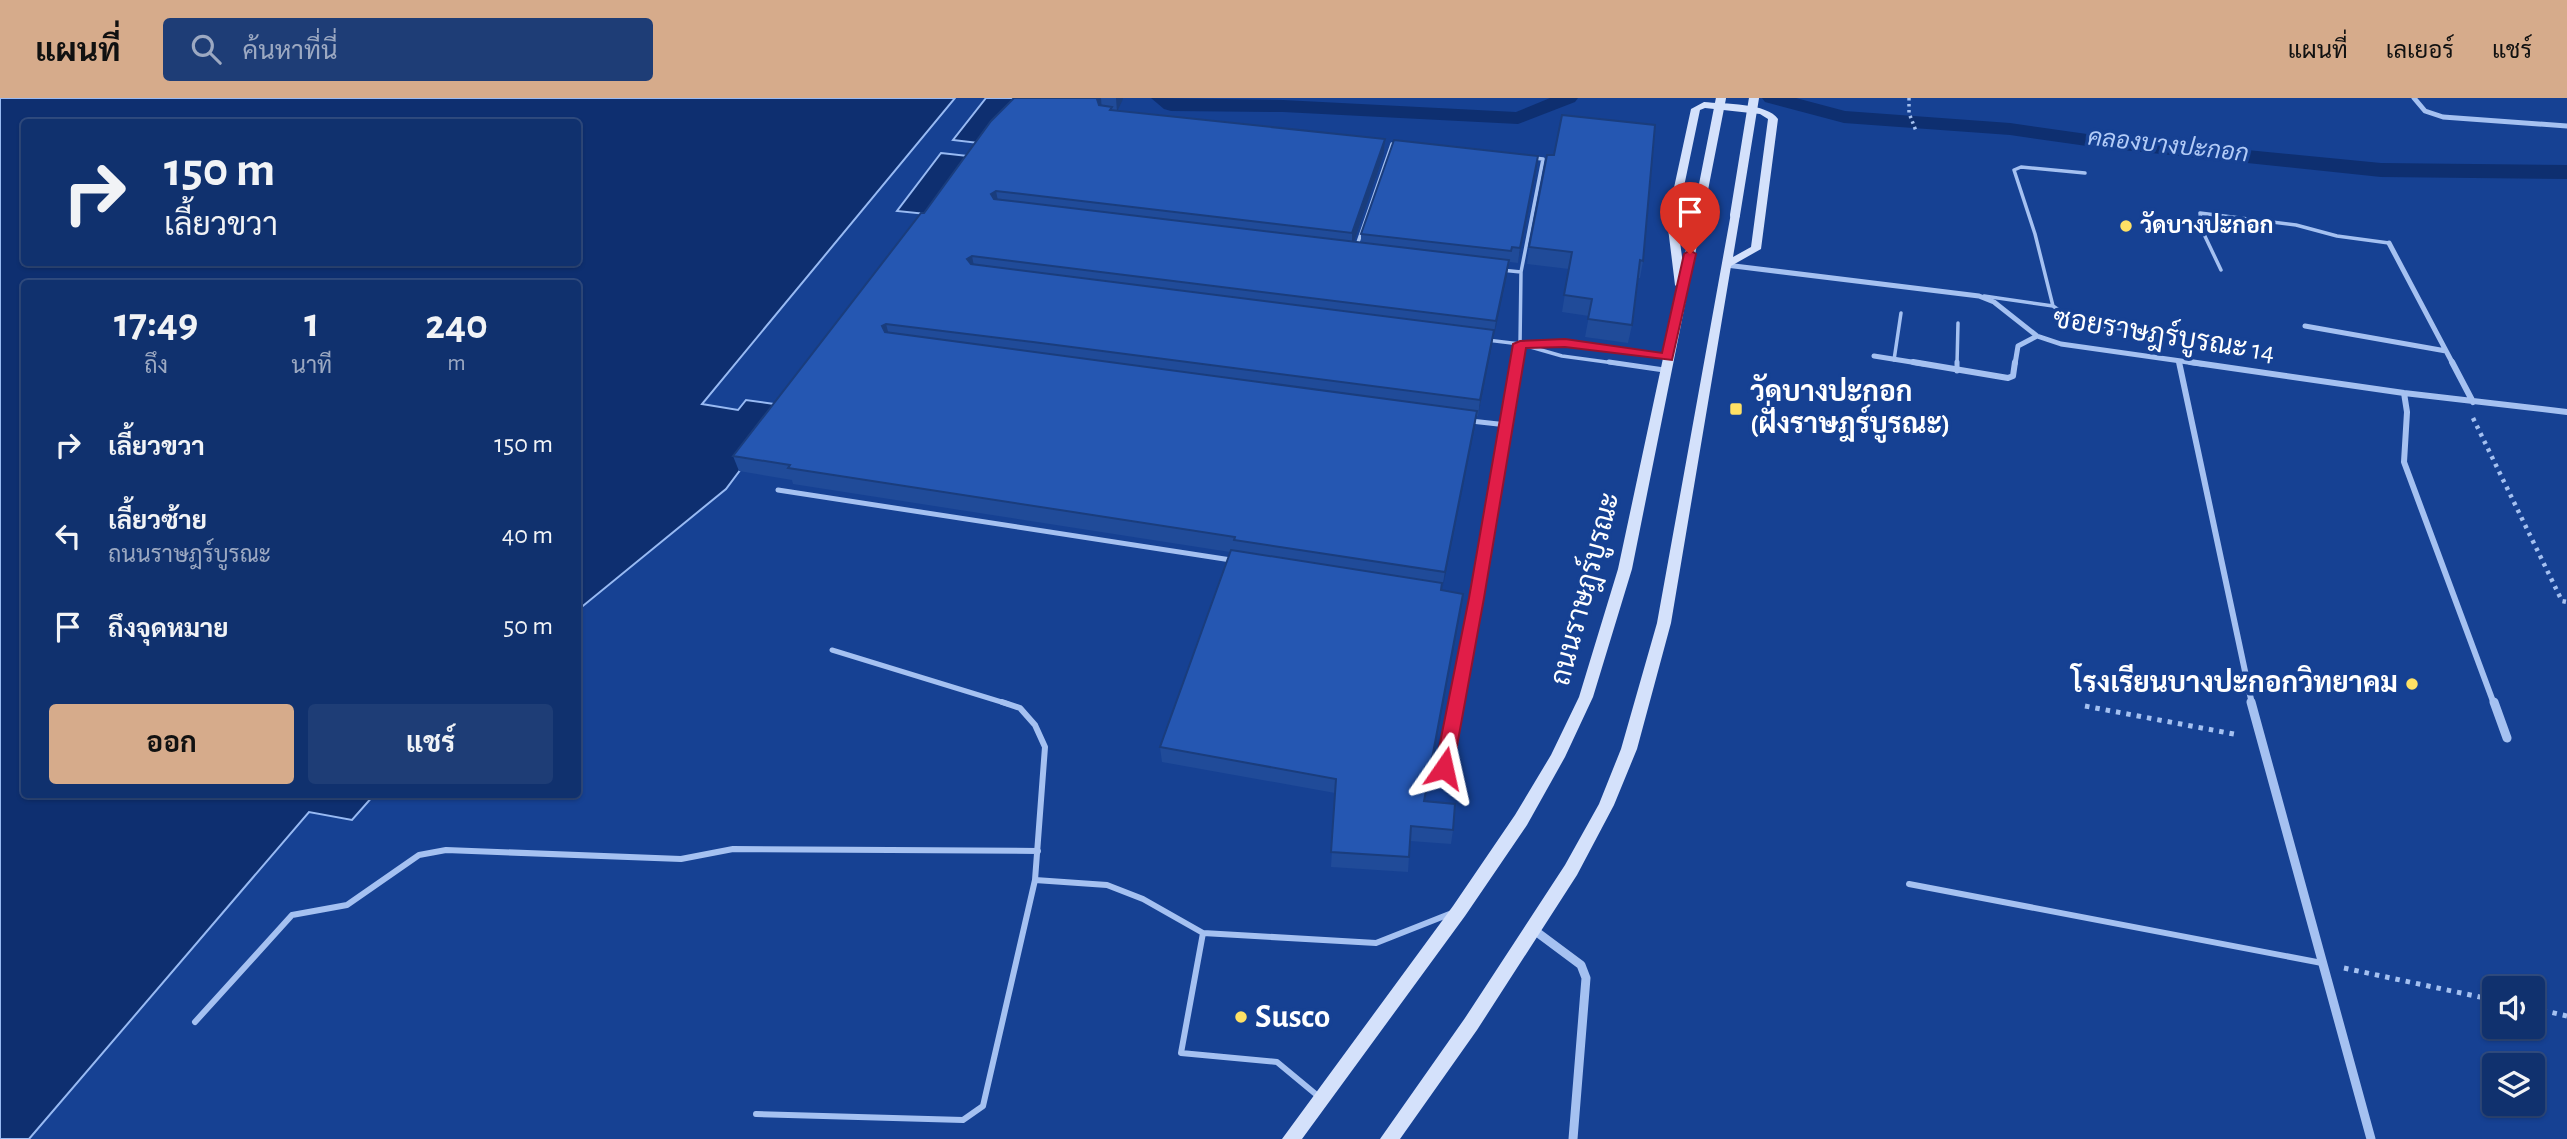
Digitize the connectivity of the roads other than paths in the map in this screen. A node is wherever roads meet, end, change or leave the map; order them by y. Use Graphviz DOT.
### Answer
graph roads {
  1 [pos="1721,98"];
  2 [pos="1754,98"];
  3 [pos="2414,98"];
  4 [pos="2567,126"];
  5 [pos="1378,143"];
  6 [pos="1529,158"];
  7 [pos="2085,173"];
  8 [pos="2389,243"];
  9 [pos="1355,251"];
  10 [pos="1726,265"];
  11 [pos="1493,269"];
  12 [pos="2221,270"];
  13 [pos="1521,272"];
  14 [pos="1979,296"];
  15 [pos="1681,297"];
  16 [pos="2053,306"];
  17 [pos="1901,313"];
  18 [pos="1958,323"];
  19 [pos="2305,326"];
  20 [pos="2148,331"];
  21 [pos="2037,336"];
  22 [pos="1479,339"];
  23 [pos="1520,344"];
  24 [pos="2446,351"];
  25 [pos="1874,356"];
  26 [pos="1894,360"];
  27 [pos="2179,362"];
  28 [pos="1666,364"];
  29 [pos="1957,371"];
  30 [pos="2404,394"];
  31 [pos="2473,402"];
  32 [pos="2567,412"];
  33 [pos="1465,420"];
  34 [pos="1507,425"];
  35 [pos="778,490"];
  36 [pos="1244,562"];
  37 [pos="1463,596"];
  38 [pos="1476,598"];
  39 [pos="832,650"];
  40 [pos="2508,738"];
  41 [pos="1444,768"];
  42 [pos="1038,851"];
  43 [pos="1035,880"];
  44 [pos="1909,884"];
  45 [pos="1459,911"];
  46 [pos="1534,930"];
  47 [pos="1203,933"];
  48 [pos="2322,963"];
  49 [pos="195,1022"];
  50 [pos="1321,1098"];
  51 [pos="756,1114"];
  52 [pos="1291,1139"];
  53 [pos="1389,1139"];
  54 [pos="1573,1139"];
  55 [pos="2371,1139"];
  1 -- 15 [label="main road, ถนนราษฎร์บูรณะ, bridge"];
  2 -- 10 [label="main road, bridge"];
  3 -- 4 [label="street"];
  5 -- 9 [label="lane"];
  6 -- 13 [label="lane"];
  7 -- 16 [label="lane"];
  8 -- 12 [label="lane"];
  8 -- 24 [label="street"];
  10 -- 14 [label="street, ซอยราษฎร์บูรณะ 14"];
  10 -- 15 [label="main road"];
  10 -- 46 [label="main road"];
  11 -- 13 [label="lane"];
  13 -- 23 [label="lane"];
  14 -- 16 [label="lane"];
  14 -- 21 [label="street, ซอยราษฎร์บูรณะ 14"];
  15 -- 28 [label="main road, ถนนราษฎร์บูรณะ"];
  16 -- 20 [label="lane"];
  17 -- 26 [label="lane"];
  18 -- 29 [label="lane"];
  19 -- 24 [label="street"];
  21 -- 27 [label="street, ซอยราษฎร์บูรณะ 14"];
  21 -- 29 [label="street"];
  22 -- 23 [label="lane"];
  23 -- 28 [label="lane"];
  23 -- 28 [label="lane"];
  23 -- 34 [label="lane"];
  24 -- 31 [label="street"];
  25 -- 26 [label="street"];
  26 -- 29 [label="street"];
  27 -- 30 [label="street, ซอยราษฎร์บูรณะ 14"];
  27 -- 48 [label="street"];
  28 -- 45 [label="main road, ถนนราษฎร์บูรณะ"];
  30 -- 31 [label="street, ซอยราษฎร์บูรณะ 14"];
  30 -- 40 [label="street"];
  31 -- 32 [label="street, ซอยราษฎร์บูรณะ 14"];
  33 -- 34 [label="lane"];
  34 -- 38 [label="lane"];
  35 -- 36 [label="lane"];
  37 -- 38 [label="lane"];
  38 -- 41 [label="lane"];
  39 -- 42 [label="lane"];
  42 -- 43 [label="lane"];
  42 -- 49 [label="lane"];
  43 -- 47 [label="lane"];
  43 -- 51 [label="lane"];
  44 -- 48 [label="lane"];
  45 -- 47 [label="lane"];
  45 -- 50 [label="main road, ถนนราษฎร์บูรณะ"];
  46 -- 53 [label="main road"];
  46 -- 54 [label="street"];
  47 -- 50 [label="lane"];
  48 -- 55 [label="street"];
  50 -- 52 [label="main road, ถนนราษฎร์บูรณะ"];
}
